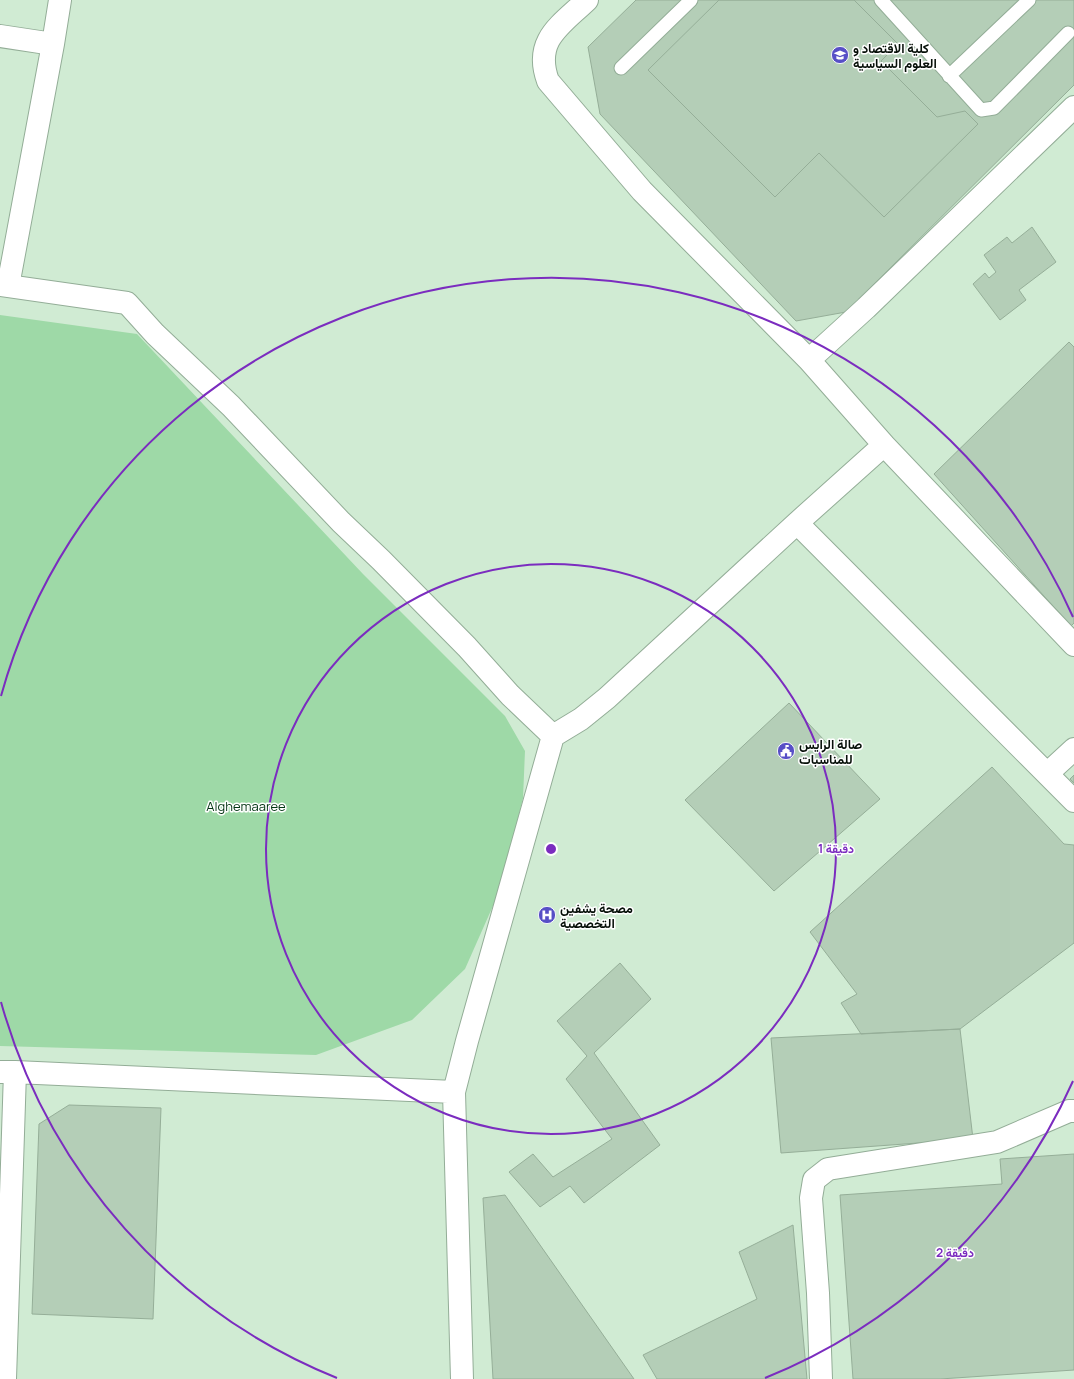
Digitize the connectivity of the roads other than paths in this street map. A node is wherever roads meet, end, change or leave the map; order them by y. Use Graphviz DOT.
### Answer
graph roads {
  1 [pos="60,0"];
  2 [pos="587,0"];
  3 [pos="690,0"];
  4 [pos="881,0"];
  5 [pos="1029,0"];
  6 [pos="1068,33"];
  7 [pos="0,36"];
  8 [pos="53,44"];
  9 [pos="621,68"];
  10 [pos="949,76"];
  11 [pos="1074,107"];
  12 [pos="4,286"];
  13 [pos="809,360"];
  14 [pos="884,445"];
  15 [pos="796,523"];
  16 [pos="1074,645"];
  17 [pos="553,736"];
  18 [pos="1074,748"];
  19 [pos="1048,773"];
  20 [pos="1074,801"];
  21 [pos="7,1072"];
  22 [pos="454,1092"];
  23 [pos="1074,1111"];
  24 [pos="3,1322"];
  25 [pos="460,1378"];
  26 [pos="5,1379"];
  27 [pos="821,1379"];
  1 -- 8 [label="street"];
  2 -- 13 [label="street"];
  3 -- 9 [label="lane"];
  4 -- 10 [label="lane"];
  5 -- 10 [label="lane"];
  6 -- 10 [label="lane"];
  7 -- 8 [label="street"];
  8 -- 12 [label="street"];
  11 -- 13 [label="street"];
  12 -- 17 [label="street"];
  13 -- 14 [label="street"];
  14 -- 15 [label="street"];
  14 -- 16 [label="street"];
  15 -- 17 [label="street"];
  15 -- 19 [label="street"];
  17 -- 22 [label="street"];
  18 -- 19 [label="street"];
  19 -- 20 [label="street"];
  21 -- 22 [label="street"];
  21 -- 24 [label="street"];
  22 -- 25 [label="street"];
  23 -- 27 [label="street"];
  24 -- 26 [label="street"];
}
